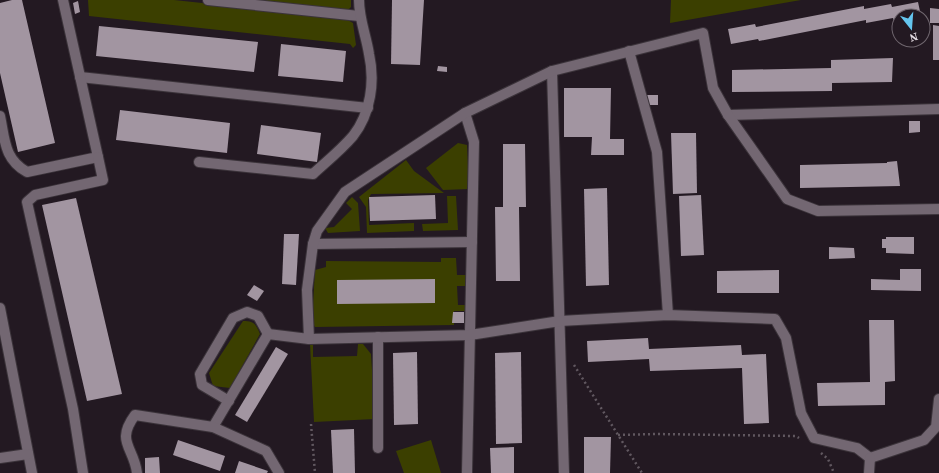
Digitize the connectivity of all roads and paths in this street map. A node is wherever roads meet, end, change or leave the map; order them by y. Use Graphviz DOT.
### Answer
graph roads {
  1 [pos="63,0"];
  2 [pos="208,0"];
  3 [pos="359,0"];
  4 [pos="359,16"];
  5 [pos="628,51"];
  6 [pos="552,71"];
  7 [pos="80,77"];
  8 [pos="368,108"];
  9 [pos="939,109"];
  10 [pos="465,113"];
  11 [pos="728,115"];
  12 [pos="0,116"];
  13 [pos="98,157"];
  14 [pos="199,162"];
  15 [pos="939,209"];
  16 [pos="472,242"];
  17 [pos="313,244"];
  18 [pos="0,308"];
  19 [pos="668,315"];
  20 [pos="560,321"];
  21 [pos="268,334"];
  22 [pos="470,335"];
  23 [pos="378,337"];
  24 [pos="309,339"];
  25 [pos="560,345"];
  26 [pos="939,399"];
  27 [pos="229,401"];
  28 [pos="311,424"];
  29 [pos="213,427"];
  30 [pos="618,436"];
  31 [pos="802,440"];
  32 [pos="378,448"];
  33 [pos="819,451"];
  34 [pos="28,454"];
  35 [pos="0,458"];
  36 [pos="870,458"];
  37 [pos="32,473"];
  38 [pos="83,473"];
  39 [pos="137,473"];
  40 [pos="279,473"];
  41 [pos="315,473"];
  42 [pos="467,473"];
  43 [pos="564,473"];
  44 [pos="642,473"];
  45 [pos="834,473"];
  46 [pos="869,473"];
  1 -- 7 [label="street"];
  2 -- 4 [label="street"];
  3 -- 4 [label="street"];
  4 -- 8 [label="street"];
  5 -- 6 [label="street"];
  5 -- 11 [label="street"];
  5 -- 19 [label="street"];
  6 -- 10 [label="street"];
  6 -- 20 [label="street"];
  7 -- 8 [label="street"];
  7 -- 13 [label="street"];
  8 -- 14 [label="street"];
  9 -- 11 [label="street"];
  10 -- 16 [label="street"];
  10 -- 17 [label="street"];
  11 -- 15 [label="street"];
  12 -- 13 [label="street"];
  13 -- 38 [label="street"];
  16 -- 17 [label="street"];
  16 -- 22 [label="street"];
  17 -- 24 [label="street"];
  18 -- 34 [label="street"];
  19 -- 20 [label="street"];
  19 -- 36 [label="street"];
  20 -- 22 [label="street"];
  20 -- 25 [label="street"];
  21 -- 24 [label="street"];
  21 -- 27 [label="street"];
  21 -- 27 [label="street"];
  22 -- 23 [label="street"];
  22 -- 42 [label="street"];
  23 -- 24 [label="street"];
  23 -- 32 [label="street"];
  25 -- 30 [label="path"];
  25 -- 43 [label="street"];
  26 -- 36 [label="street"];
  27 -- 29 [label="street"];
  28 -- 41 [label="path"];
  29 -- 39 [label="street"];
  29 -- 40 [label="street"];
  30 -- 31 [label="path"];
  30 -- 44 [label="path"];
  33 -- 45 [label="path"];
  34 -- 35 [label="street"];
  34 -- 37 [label="street"];
  36 -- 46 [label="street"];
}
